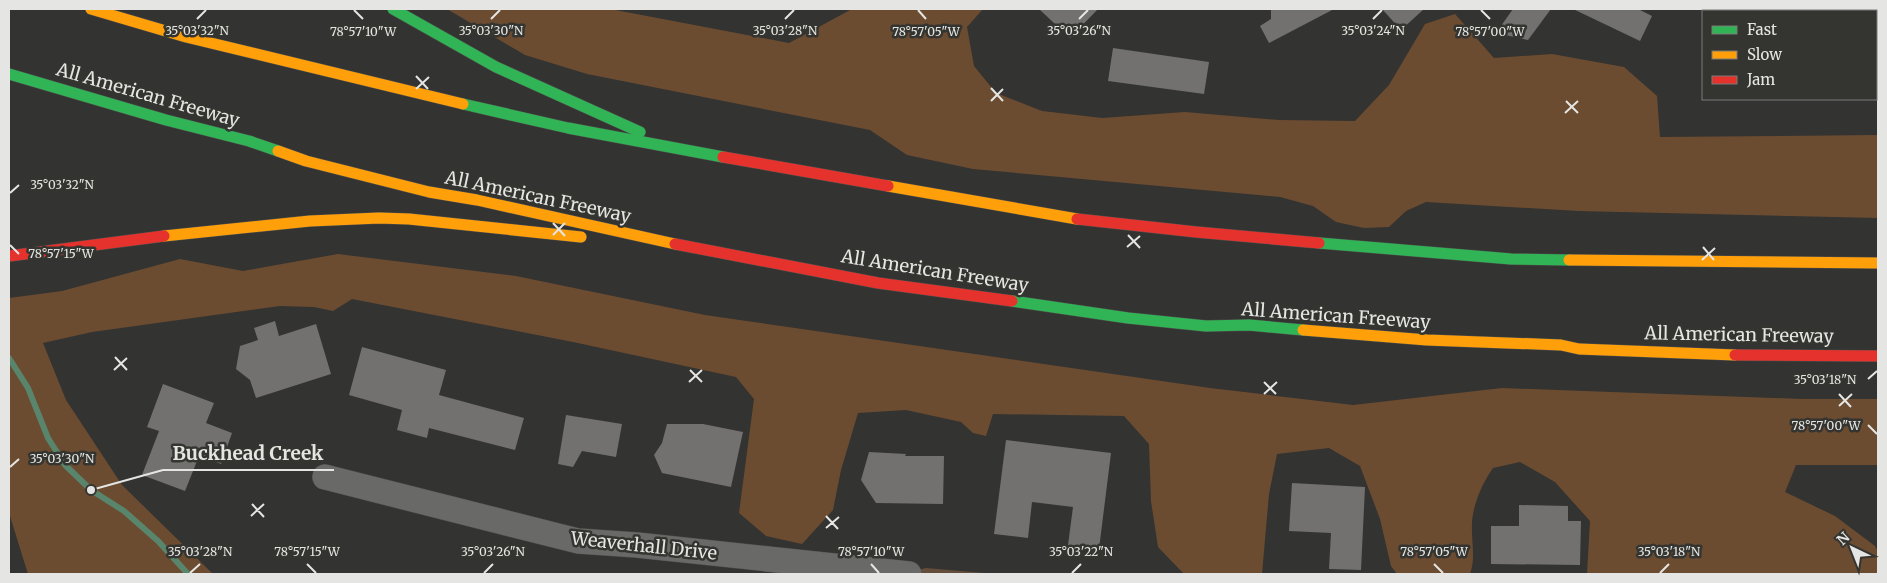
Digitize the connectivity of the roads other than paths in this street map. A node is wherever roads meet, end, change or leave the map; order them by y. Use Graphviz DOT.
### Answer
graph roads {
  1 [pos="90,9"];
  2 [pos="393,9"];
  3 [pos="9,74"];
  4 [pos="672,148"];
  5 [pos="647,239"];
  6 [pos="9,256"];
  7 [pos="1878,263"];
  8 [pos="1878,356"];
  9 [pos="325,477"];
  10 [pos="909,574"];
  1 -- 4 [label="highway"];
  2 -- 4 [label="highway"];
  3 -- 5 [label="highway, All American Freeway"];
  4 -- 7 [label="highway"];
  5 -- 6 [label="highway"];
  5 -- 8 [label="highway, All American Freeway"];
  9 -- 10 [label="street, Weaverhall Drive"];
}
